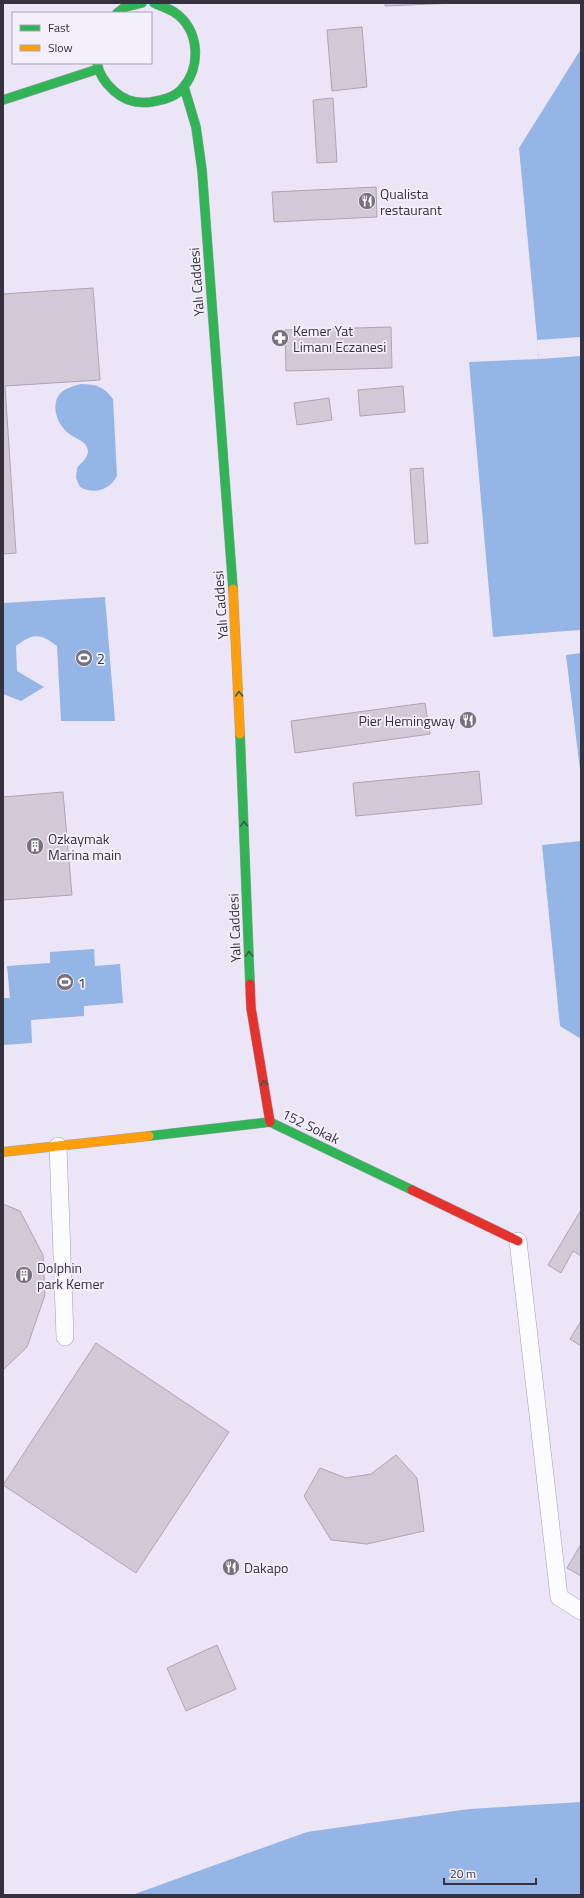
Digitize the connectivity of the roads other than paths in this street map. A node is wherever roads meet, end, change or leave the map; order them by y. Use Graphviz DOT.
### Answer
graph roads {
  1 [pos="142,3"];
  2 [pos="154,3"];
  3 [pos="117,12"];
  4 [pos="98,66"];
  5 [pos="184,87"];
  6 [pos="3,100"];
  7 [pos="270,1122"];
  8 [pos="58,1146"];
  9 [pos="3,1152"];
  10 [pos="518,1241"];
  11 [pos="65,1337"];
  12 [pos="581,1611"];
  1 -- 3 [label="street"];
  2 -- 5 [label="street"];
  4 -- 5 [label="street"];
  4 -- 6 [label="street"];
  7 -- 5 [label="street, Yalı Caddesi, one-way"];
  7 -- 8 [label="street, 152 Sokak"];
  7 -- 10 [label="street, 152 Sokak"];
  8 -- 9 [label="street, 152 Sokak"];
  8 -- 11 [label="lane"];
  10 -- 12 [label="lane"];
}
